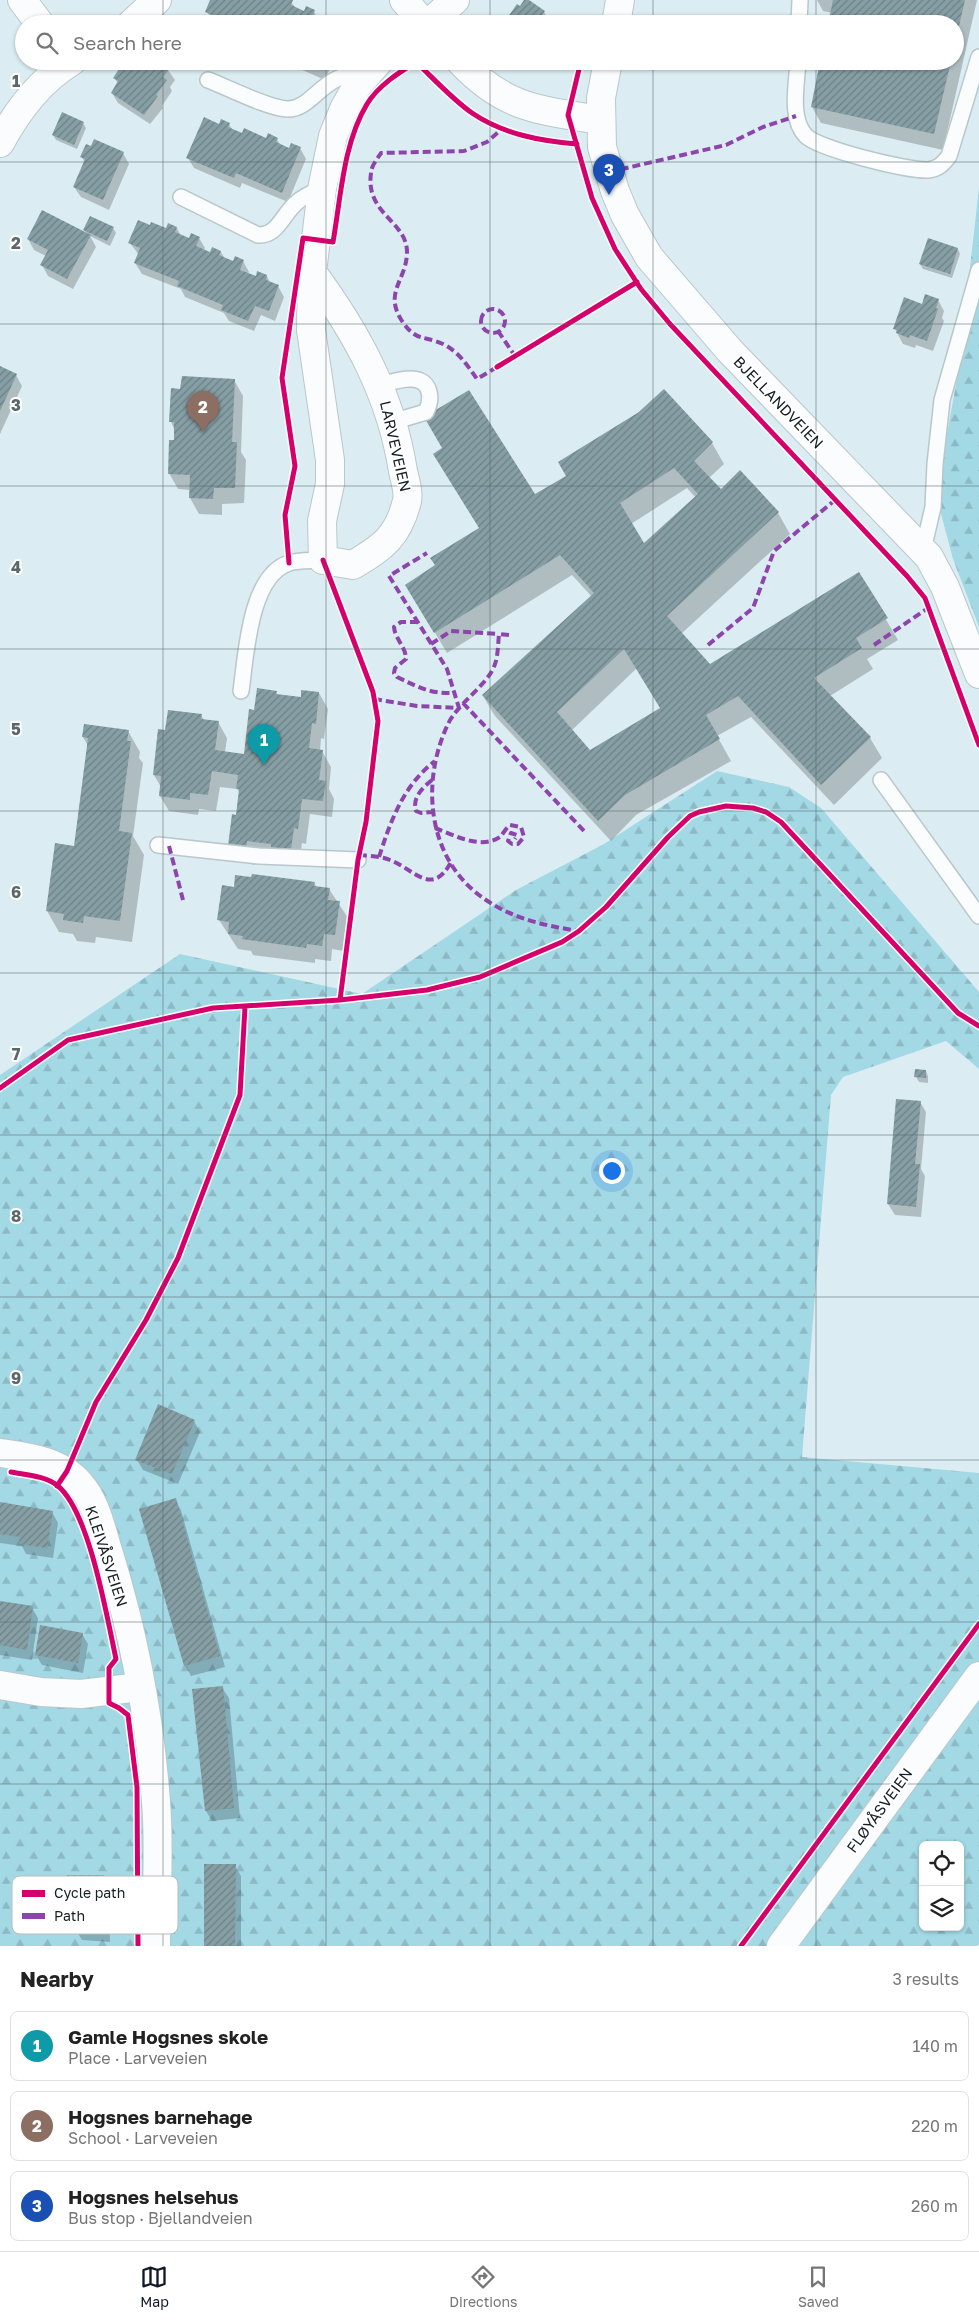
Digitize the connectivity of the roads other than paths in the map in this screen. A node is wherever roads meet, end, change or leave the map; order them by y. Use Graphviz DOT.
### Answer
graph roads {
  1 [pos="22,0"];
  2 [pos="157,0"];
  3 [pos="404,0"];
  4 [pos="455,0"];
  5 [pos="620,0"];
  6 [pos="800,0"];
  7 [pos="33,15"];
  8 [pos="141,15"];
  9 [pos="416,15"];
  10 [pos="438,15"];
  11 [pos="618,15"];
  12 [pos="799,15"];
  13 [pos="979,57"];
  14 [pos="59,70"];
  15 [pos="365,70"];
  16 [pos="372,70"];
  17 [pos="468,70"];
  18 [pos="606,70"];
  19 [pos="798,70"];
  20 [pos="208,80"];
  21 [pos="600,120"];
  22 [pos="0,142"];
  23 [pos="322,189"];
  24 [pos="181,197"];
  25 [pos="979,270"];
  26 [pos="312,272"];
  27 [pos="379,385"];
  28 [pos="392,422"];
  29 [pos="922,550"];
  30 [pos="323,560"];
  31 [pos="979,674"];
  32 [pos="241,691"];
  33 [pos="881,780"];
  34 [pos="158,845"];
  35 [pos="358,860"];
  36 [pos="979,916"];
  37 [pos="1,1453"];
  38 [pos="979,1676"];
  39 [pos="0,1685"];
  40 [pos="140,1687"];
  41 [pos="156,1876"];
  42 [pos="781,1946"];
  1 -- 7 [label="street"];
  2 -- 8 [label="street"];
  3 -- 9 [label="street"];
  4 -- 10 [label="street"];
  5 -- 11 [label="street"];
  6 -- 12 [label="lane"];
  13 -- 19 [label="lane"];
  14 -- 22 [label="street"];
  15 -- 20 [label="lane"];
  16 -- 23 [label="street"];
  17 -- 21 [label="street"];
  18 -- 21 [label="street, BJELLANDVEIEN"];
  21 -- 29 [label="street, BJELLANDVEIEN"];
  23 -- 24 [label="lane"];
  23 -- 26 [label="street"];
  25 -- 29 [label="lane"];
  26 -- 27 [label="street, LARVEVEIEN"];
  26 -- 30 [label="street"];
  27 -- 28 [label="street, LARVEVEIEN"];
  27 -- 28 [label="lane"];
  28 -- 30 [label="street, LARVEVEIEN"];
  29 -- 31 [label="street, BJELLANDVEIEN"];
  30 -- 32 [label="lane"];
  33 -- 36 [label="lane"];
  34 -- 35 [label="lane"];
  37 -- 40 [label="street, KLEIVÅSVEIEN"];
  38 -- 42 [label="street, FLØYÅSVEIEN"];
  39 -- 40 [label="street"];
  40 -- 41 [label="street, KLEIVÅSVEIEN"];
}
